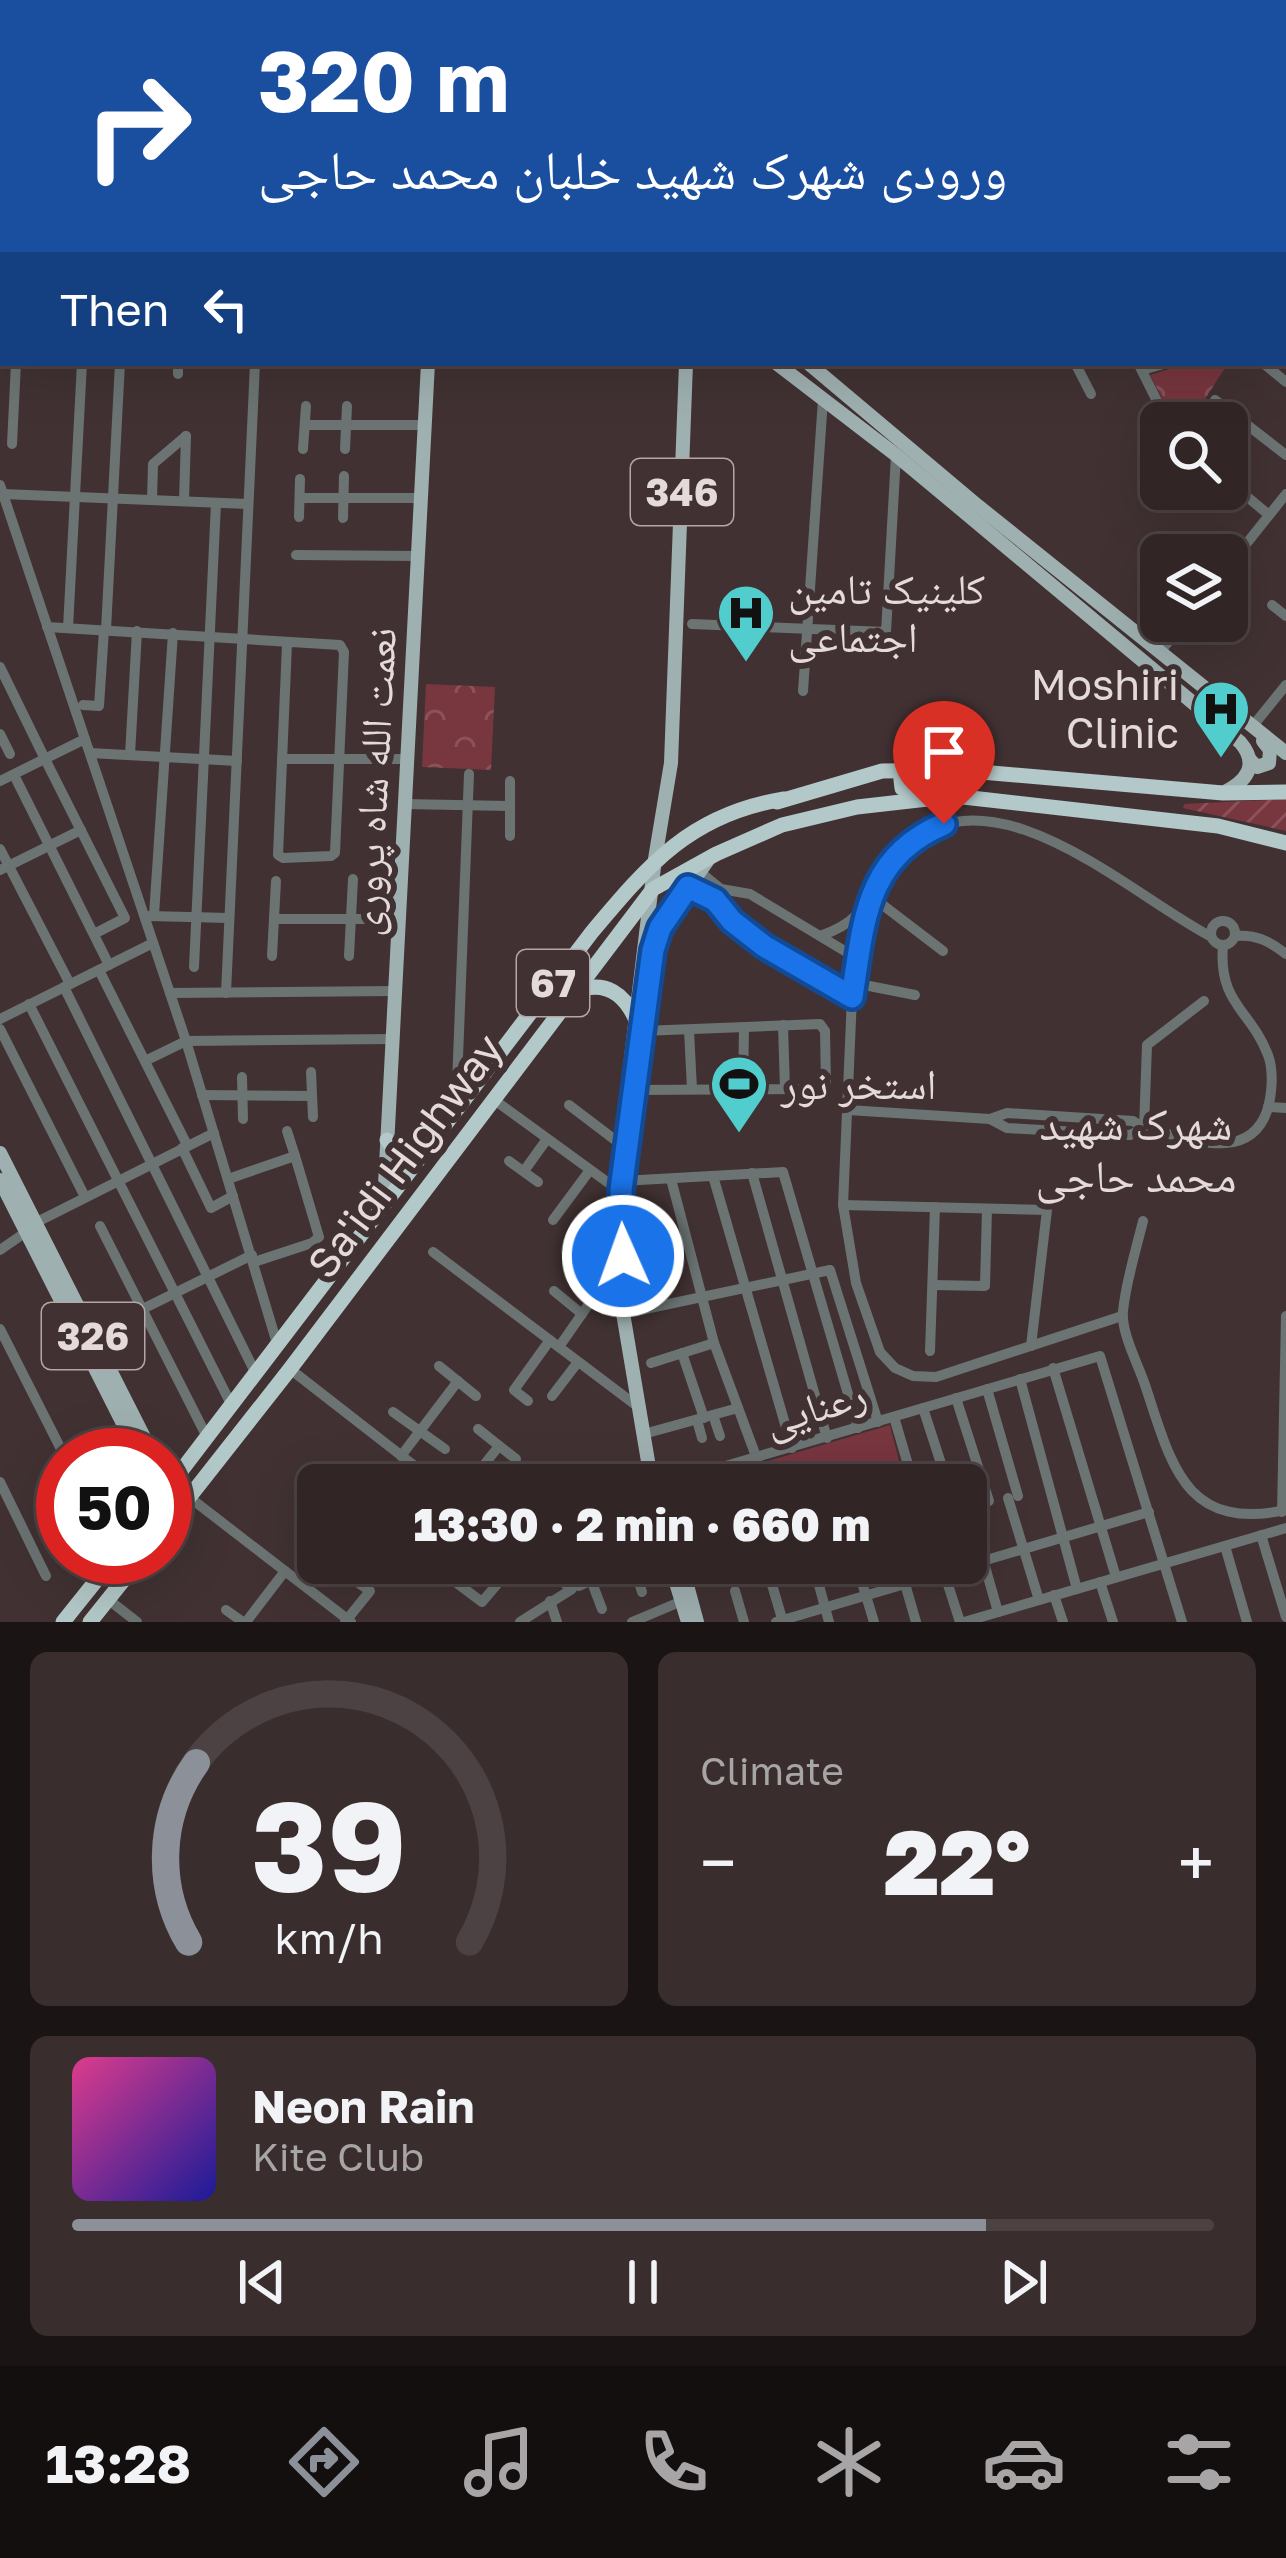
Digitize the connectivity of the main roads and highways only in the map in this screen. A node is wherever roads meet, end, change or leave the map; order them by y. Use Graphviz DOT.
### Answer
graph roads {
  1 [pos="682,366"];
  2 [pos="780,366"];
  3 [pos="812,366"];
  4 [pos="428,367"];
  5 [pos="1248,724"];
  6 [pos="1286,753"];
  7 [pos="1250,760"];
  8 [pos="922,770"];
  9 [pos="1286,792"];
  10 [pos="1223,793"];
  11 [pos="953,796"];
  12 [pos="1286,843"];
  13 [pos="712,856"];
  14 [pos="655,859"];
  15 [pos="653,889"];
  16 [pos="576,991"];
  17 [pos="639,1024"];
  18 [pos="387,1140"];
  19 [pos="0,1153"];
  20 [pos="422,1154"];
  21 [pos="0,1180"];
  22 [pos="384,1204"];
  23 [pos="30,1227"];
  24 [pos="134,1428"];
  25 [pos="135,1428"];
  26 [pos="192,1458"];
  27 [pos="653,1464"];
  28 [pos="192,1493"];
  29 [pos="93,1584"];
  30 [pos="120,1584"];
  31 [pos="679,1584"];
  32 [pos="684,1584"];
  33 [pos="686,1599"];
  34 [pos="63,1622"];
  35 [pos="90,1622"];
  36 [pos="688,1622"];
  37 [pos="697,1622"];
  1 -- 14 [label="main road, 346"];
  2 -- 7 [label="main road"];
  3 -- 5 [label="main road"];
  4 -- 18 [label="main road, نعمت الله شاه پروری"];
  5 -- 6 [label="main road"];
  5 -- 7 [label="main road"];
  7 -- 10 [label="main road"];
  8 -- 10 [label="highway, 67"];
  8 -- 11 [label="highway"];
  8 -- 14 [label="highway, 67"];
  9 -- 10 [label="highway, 67"];
  11 -- 12 [label="highway, Sa'idi Highway / 67"];
  11 -- 13 [label="highway, Sa'idi Highway / 67"];
  13 -- 15 [label="highway, Sa'idi Highway / 67"];
  13 -- 17 [label="main road"];
  14 -- 15 [label="main road"];
  14 -- 20 [label="highway, Sa'idi Highway / 67"];
  15 -- 16 [label="highway, Sa'idi Highway / 67"];
  15 -- 17 [label="main road"];
  16 -- 17 [label="highway"];
  16 -- 28 [label="highway, Sa'idi Highway / 67"];
  17 -- 27 [label="main road"];
  18 -- 20 [label="highway"];
  18 -- 22 [label="main road, نعمت الله شاه پروری"];
  19 -- 23 [label="main road, 326"];
  20 -- 22 [label="highway, Sa'idi Highway / 67"];
  21 -- 23 [label="main road, 326"];
  22 -- 26 [label="highway, Sa'idi Highway / 67"];
  23 -- 24 [label="main road, 326"];
  23 -- 25 [label="main road, 326"];
  29 -- 34 [label="highway"];
  30 -- 35 [label="highway"];
  31 -- 33 [label="main road"];
  32 -- 33 [label="main road"];
  33 -- 36 [label="main road"];
  33 -- 37 [label="main road"];
}
